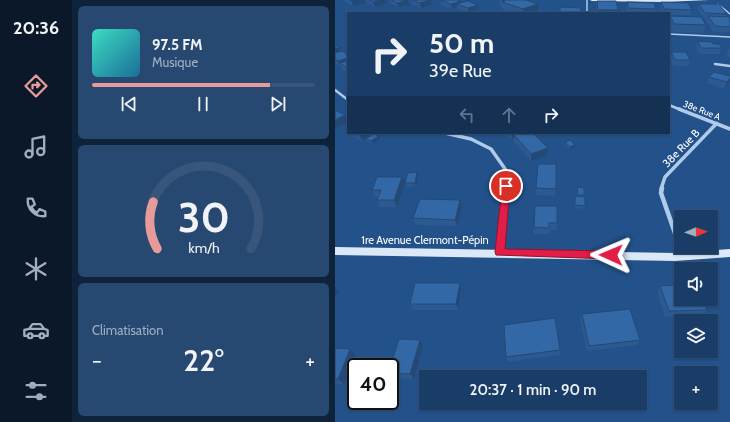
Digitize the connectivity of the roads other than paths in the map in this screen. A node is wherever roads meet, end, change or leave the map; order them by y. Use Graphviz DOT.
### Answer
graph roads {
  1 [pos="587,0"];
  2 [pos="592,0"];
  3 [pos="707,0"];
  4 [pos="718,4"];
  5 [pos="587,12"];
  6 [pos="730,14"];
  7 [pos="670,34"];
  8 [pos="730,37"];
  9 [pos="715,64"];
  10 [pos="730,66"];
  11 [pos="335,90"];
  12 [pos="347,99"];
  13 [pos="670,105"];
  14 [pos="717,124"];
  15 [pos="730,129"];
  16 [pos="449,134"];
  17 [pos="335,251"];
  18 [pos="500,252"];
  19 [pos="730,253"];
  20 [pos="683,256"];
  1 -- 5 [label="lane"];
  2 -- 3 [label="street"];
  4 -- 6 [label="lane"];
  7 -- 8 [label="lane"];
  9 -- 10 [label="street"];
  11 -- 12 [label="street"];
  13 -- 14 [label="street, 38e Rue A"];
  14 -- 15 [label="street, 38e Rue A"];
  14 -- 20 [label="street, 38e Rue B"];
  16 -- 18 [label="street"];
  17 -- 18 [label="street, 1re Avenue Clermont-Pépin"];
  18 -- 20 [label="street, 1re Avenue Clermont-Pépin"];
  19 -- 20 [label="street, 1re Avenue Clermont-Pépin"];
}
